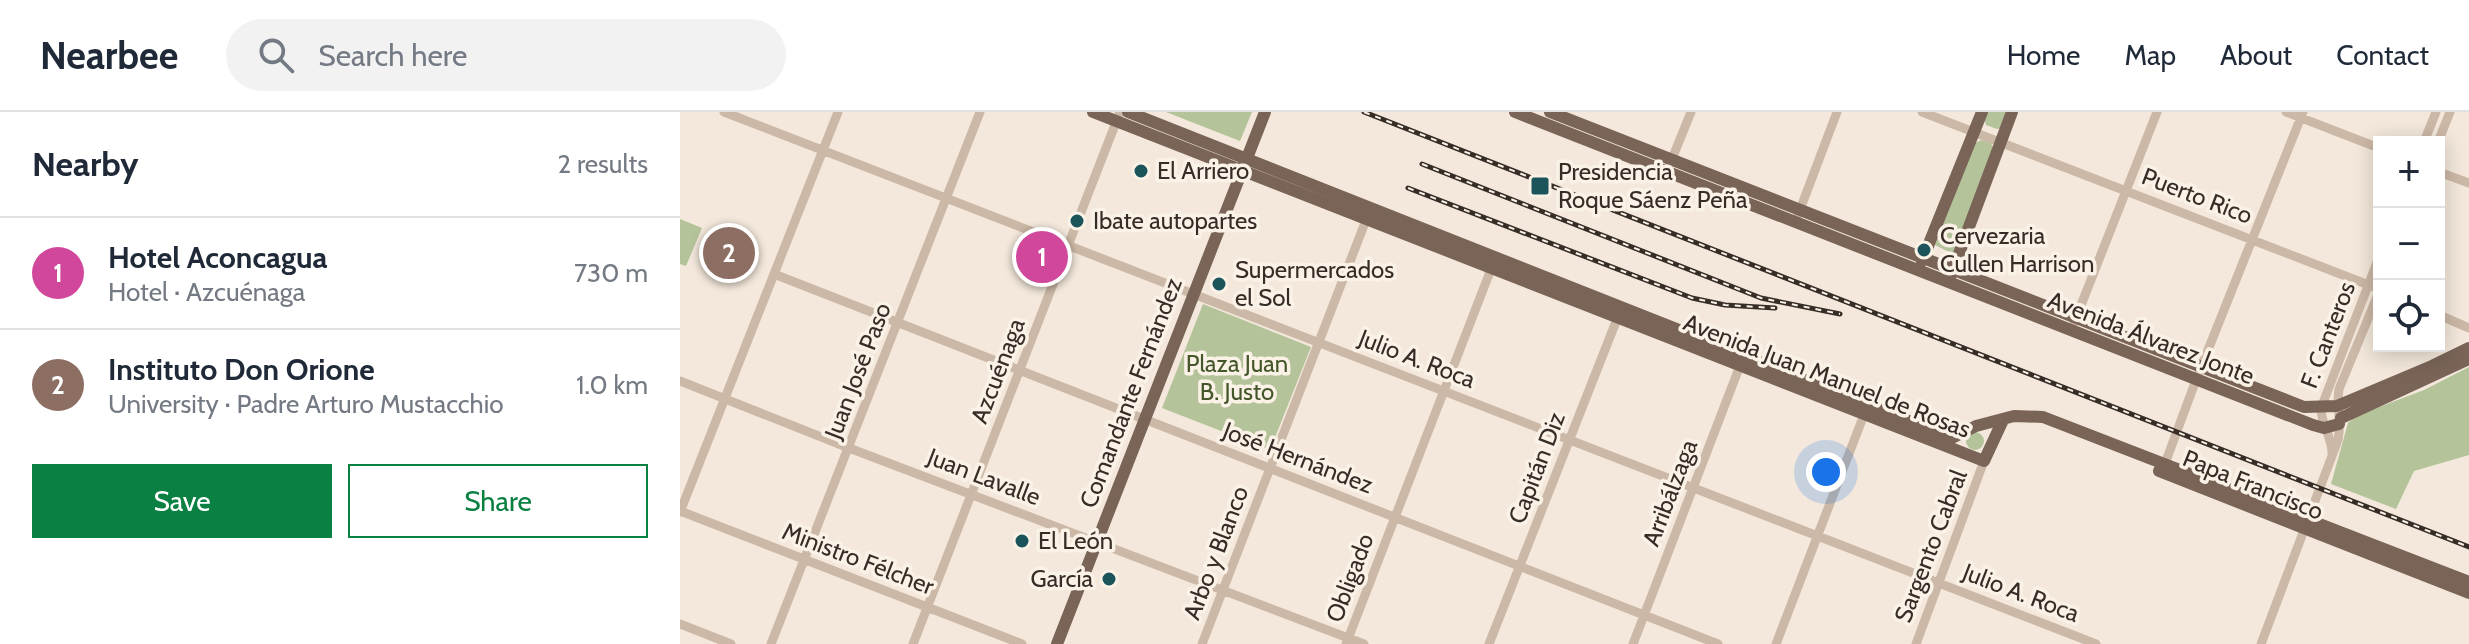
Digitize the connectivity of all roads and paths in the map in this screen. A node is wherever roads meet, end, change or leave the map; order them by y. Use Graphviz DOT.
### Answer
graph roads {
  1 [pos="724,112"];
  2 [pos="838,112"];
  3 [pos="980,112"];
  4 [pos="1093,112"];
  5 [pos="1128,112"];
  6 [pos="1265,112"];
  7 [pos="1515,112"];
  8 [pos="1691,112"];
  9 [pos="1837,112"];
  10 [pos="1922,112"];
  11 [pos="1982,112"];
  12 [pos="2012,112"];
  13 [pos="2157,112"];
  14 [pos="2286,112"];
  15 [pos="2436,112"];
  16 [pos="2450,112"];
  17 [pos="2302,115"];
  18 [pos="1548,116"];
  19 [pos="1118,117"];
  20 [pos="1974,132"];
  21 [pos="2426,136"];
  22 [pos="2440,136"];
  23 [pos="2000,142"];
  24 [pos="2373,145"];
  25 [pos="823,151"];
  26 [pos="1244,165"];
  27 [pos="1669,166"];
  28 [pos="2445,174"];
  29 [pos="2469,183"];
  30 [pos="2126,190"];
  31 [pos="947,199"];
  32 [pos="1369,214"];
  33 [pos="1798,215"];
  34 [pos="2253,240"];
  35 [pos="1068,245"];
  36 [pos="1924,257"];
  37 [pos="1493,263"];
  38 [pos="1919,270"];
  39 [pos="2373,272"];
  40 [pos="774,274"];
  41 [pos="1951,275"];
  42 [pos="2368,285"];
  43 [pos="2373,288"];
  44 [pos="1193,294"];
  45 [pos="2373,306"];
  46 [pos="1619,312"];
  47 [pos="2445,318"];
  48 [pos="898,322"];
  49 [pos="2073,324"];
  50 [pos="2469,328"];
  51 [pos="1319,343"];
  52 [pos="2469,348"];
  53 [pos="2469,359"];
  54 [pos="1742,360"];
  55 [pos="1020,370"];
  56 [pos="2198,374"];
  57 [pos="680,381"];
  58 [pos="1444,391"];
  59 [pos="725,398"];
  60 [pos="2321,408"];
  61 [pos="1866,409"];
  62 [pos="2339,416"];
  63 [pos="1145,419"];
  64 [pos="2003,420"];
  65 [pos="1976,426"];
  66 [pos="2324,428"];
  67 [pos="1956,437"];
  68 [pos="1994,439"];
  69 [pos="1569,440"];
  70 [pos="849,448"];
  71 [pos="1958,451"];
  72 [pos="2332,455"];
  73 [pos="1984,461"];
  74 [pos="1270,468"];
  75 [pos="2163,468"];
  76 [pos="1693,488"];
  77 [pos="971,494"];
  78 [pos="680,511"];
  79 [pos="1395,517"];
  80 [pos="2308,525"];
  81 [pos="1817,536"];
  82 [pos="1097,542"];
  83 [pos="805,560"];
  84 [pos="1520,566"];
  85 [pos="2469,582"];
  86 [pos="1938,583"];
  87 [pos="1223,590"];
  88 [pos="2469,593"];
  89 [pos="927,607"];
  90 [pos="1645,615"];
  91 [pos="680,624"];
  92 [pos="1347,641"];
  93 [pos="731,644"];
  94 [pos="771,644"];
  95 [pos="913,644"];
  96 [pos="1022,644"];
  97 [pos="1057,644"];
  98 [pos="1202,644"];
  99 [pos="1364,644"];
  100 [pos="1489,644"];
  101 [pos="1633,644"];
  102 [pos="1718,644"];
  103 [pos="1776,644"];
  104 [pos="1916,644"];
  105 [pos="2094,644"];
  106 [pos="2261,644"];
  1 -- 25 [label="street, Julio A. Roca"];
  2 -- 25 [label="street"];
  3 -- 31 [label="street, Juan José Paso"];
  4 -- 19 [label="main road, Avenida Juan Manuel de Rosas"];
  5 -- 26 [label="main road, Avenida Juan Manuel de Rosas"];
  6 -- 26 [label="main road, Comandante Fernández"];
  7 -- 18 [label="main road"];
  8 -- 27 [label="street"];
  9 -- 33 [label="street"];
  10 -- 20 [label="street, Puerto Rico"];
  11 -- 20 [label="main road"];
  12 -- 23 [label="main road"];
  13 -- 30 [label="street"];
  14 -- 17 [label="street"];
  15 -- 21 [label="street"];
  16 -- 22 [label="street"];
  17 -- 24 [label="street"];
  17 -- 34 [label="street"];
  18 -- 27 [label="main road"];
  19 -- 26 [label="main road, Avenida Juan Manuel de Rosas"];
  19 -- 35 [label="street, Azcuénaga"];
  20 -- 23 [label="street, Puerto Rico"];
  20 -- 36 [label="main road"];
  23 -- 30 [label="street, Puerto Rico"];
  23 -- 41 [label="main road"];
  25 -- 31 [label="street, Julio A. Roca"];
  25 -- 40 [label="street"];
  26 -- 32 [label="main road, Avenida Juan Manuel de Rosas"];
  26 -- 44 [label="main road, Comandante Fernández"];
  27 -- 33 [label="main road"];
  28 -- 29 [label="street"];
  30 -- 34 [label="street, Puerto Rico"];
  30 -- 49 [label="street"];
  31 -- 35 [label="street, Julio A. Roca"];
  31 -- 48 [label="street, Juan José Paso"];
  32 -- 37 [label="main road, Avenida Juan Manuel de Rosas"];
  32 -- 51 [label="street, Arbo y Blanco"];
  33 -- 36 [label="main road"];
  33 -- 38 [label="main road"];
  34 -- 42 [label="street, Puerto Rico"];
  34 -- 56 [label="street"];
  35 -- 44 [label="street, Julio A. Roca"];
  35 -- 55 [label="street, Azcuénaga"];
  36 -- 38 [label="main road"];
  36 -- 41 [label="main road"];
  37 -- 46 [label="main road, Avenida Juan Manuel de Rosas"];
  37 -- 58 [label="street, Obligado"];
  38 -- 41 [label="main road"];
  39 -- 42 [label="street, F. Canteros"];
  40 -- 48 [label="street, José Hernández"];
  40 -- 59 [label="street"];
  41 -- 49 [label="main road, Avenida Álvarez Jonte"];
  42 -- 43 [label="street, Puerto Rico"];
  42 -- 60 [label="street, F. Canteros"];
  44 -- 51 [label="street, Julio A. Roca"];
  44 -- 63 [label="main road, Comandante Fernández"];
  45 -- 62 [label="street, F. Canteros"];
  46 -- 54 [label="main road, Avenida Juan Manuel de Rosas"];
  46 -- 69 [label="street, Capitán Diz"];
  47 -- 50 [label="street"];
  48 -- 55 [label="street, José Hernández"];
  48 -- 70 [label="street, Juan José Paso"];
  49 -- 56 [label="main road, Avenida Álvarez Jonte"];
  51 -- 58 [label="street, Julio A. Roca"];
  51 -- 74 [label="street, Arbo y Blanco"];
  52 -- 62 [label="main road"];
  53 -- 62 [label="main road"];
  54 -- 61 [label="main road, Avenida Juan Manuel de Rosas"];
  54 -- 76 [label="street, Arribálzaga"];
  55 -- 63 [label="street, José Hernández"];
  55 -- 77 [label="street, Azcuénaga"];
  56 -- 60 [label="main road, Avenida Álvarez Jonte"];
  56 -- 66 [label="main road, Avenida Álvarez Jonte"];
  56 -- 75 [label="street"];
  57 -- 59 [label="street, Juan Lavalle"];
  58 -- 69 [label="street, Julio A. Roca"];
  58 -- 79 [label="street, Obligado"];
  59 -- 70 [label="street, Juan Lavalle"];
  59 -- 78 [label="street"];
  60 -- 62 [label="main road, Avenida Álvarez Jonte"];
  60 -- 66 [label="street, F. Canteros"];
  61 -- 67 [label="main road, Avenida Juan Manuel de Rosas"];
  61 -- 71 [label="main road, Avenida Juan Manuel de Rosas"];
  61 -- 81 [label="street"];
  62 -- 66 [label="main road"];
  62 -- 72 [label="street, F. Canteros"];
  63 -- 74 [label="street, José Hernández"];
  63 -- 82 [label="main road, Comandante Fernández"];
  64 -- 65 [label="main road, Avenida Juan Manuel de Rosas"];
  64 -- 68 [label="main road, Avenida Juan Manuel de Rosas"];
  64 -- 75 [label="main road"];
  65 -- 67 [label="main road, Avenida Juan Manuel de Rosas"];
  65 -- 68 [label="main road"];
  66 -- 72 [label="street, F. Canteros"];
  67 -- 71 [label="main road"];
  68 -- 73 [label="main road, Avenida Juan Manuel de Rosas"];
  69 -- 76 [label="street, Julio A. Roca"];
  69 -- 84 [label="street, Capitán Diz"];
  70 -- 77 [label="street, Juan Lavalle"];
  70 -- 83 [label="street, Juan José Paso"];
  71 -- 73 [label="main road, Avenida Juan Manuel de Rosas"];
  72 -- 80 [label="street, F. Canteros"];
  73 -- 86 [label="street, Sargento Cabral"];
  74 -- 79 [label="street, José Hernández"];
  74 -- 87 [label="street, Arbo y Blanco"];
  75 -- 80 [label="main road"];
  76 -- 81 [label="street, Julio A. Roca"];
  76 -- 90 [label="street, Arribálzaga"];
  77 -- 82 [label="street, Juan Lavalle"];
  77 -- 89 [label="street, Azcuénaga"];
  78 -- 83 [label="street, Ministro Félcher"];
  79 -- 84 [label="street, José Hernández"];
  79 -- 92 [label="street, Obligado"];
  80 -- 85 [label="main road, Papa Francisco"];
  80 -- 88 [label="main road, Papa Francisco"];
  80 -- 106 [label="street, F. Canteros"];
  81 -- 86 [label="street, Julio A. Roca"];
  81 -- 103 [label="street"];
  82 -- 87 [label="street, Juan Lavalle"];
  82 -- 97 [label="main road, Comandante Fernández"];
  83 -- 89 [label="street, Ministro Félcher"];
  83 -- 94 [label="street, Juan José Paso"];
  84 -- 90 [label="street, José Hernández"];
  84 -- 100 [label="street, Capitán Diz"];
  86 -- 104 [label="street, Sargento Cabral"];
  86 -- 105 [label="street, Julio A. Roca"];
  87 -- 92 [label="street, Juan Lavalle"];
  87 -- 98 [label="street, Arbo y Blanco"];
  89 -- 95 [label="street, Azcuénaga"];
  89 -- 96 [label="street, Ministro Félcher"];
  90 -- 101 [label="street, Arribálzaga"];
  90 -- 102 [label="street, José Hernández"];
  91 -- 93 [label="street"];
  92 -- 99 [label="street, Juan Lavalle"];
}
